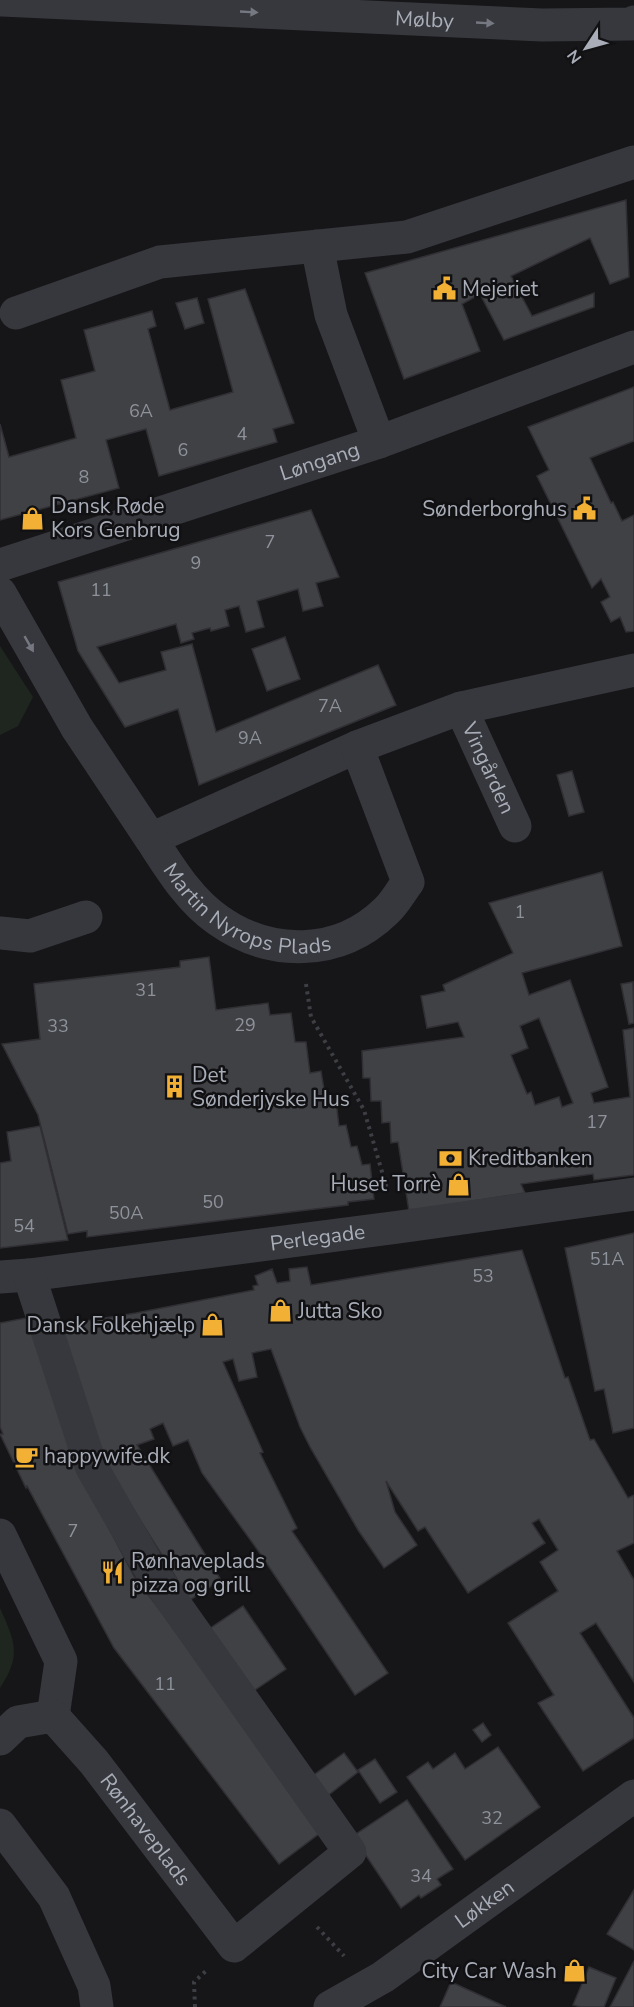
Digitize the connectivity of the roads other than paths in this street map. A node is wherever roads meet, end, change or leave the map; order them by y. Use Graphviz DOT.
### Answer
graph roads {
  1 [pos="2,0"];
  2 [pos="630,19"];
  3 [pos="634,162"];
  4 [pos="317,246"];
  5 [pos="16,313"];
  6 [pos="634,347"];
  7 [pos="379,442"];
  8 [pos="0,565"];
  9 [pos="0,593"];
  10 [pos="634,670"];
  11 [pos="461,708"];
  12 [pos="357,747"];
  13 [pos="515,826"];
  14 [pos="151,839"];
  15 [pos="86,918"];
  16 [pos="0,933"];
  17 [pos="634,1194"];
  18 [pos="15,1276"];
  19 [pos="0,1535"];
  20 [pos="53,1716"];
  21 [pos="0,1739"];
  22 [pos="634,1796"];
  23 [pos="0,1825"];
  24 [pos="97,2007"];
  25 [pos="330,2007"];
  1 -- 2 [label="street, Mølby, one-way"];
  3 -- 4 [label="street"];
  4 -- 5 [label="street"];
  4 -- 7 [label="street"];
  6 -- 7 [label="street, Løngang"];
  7 -- 8 [label="street, Løngang"];
  9 -- 14 [label="street, Martin Nyrops Plads, one-way"];
  10 -- 11 [label="street, Martin Nyrops Plads"];
  11 -- 12 [label="street, Martin Nyrops Plads"];
  11 -- 13 [label="street, Vingården"];
  12 -- 14 [label="street, Martin Nyrops Plads"];
  12 -- 14 [label="street, Martin Nyrops Plads"];
  15 -- 16 [label="street"];
  17 -- 18 [label="street, Perlegade"];
  18 -- 20 [label="street, Rønhaveplads"];
  19 -- 20 [label="street"];
  20 -- 21 [label="street"];
  22 -- 25 [label="street, Løkken"];
  23 -- 24 [label="street"];
}
